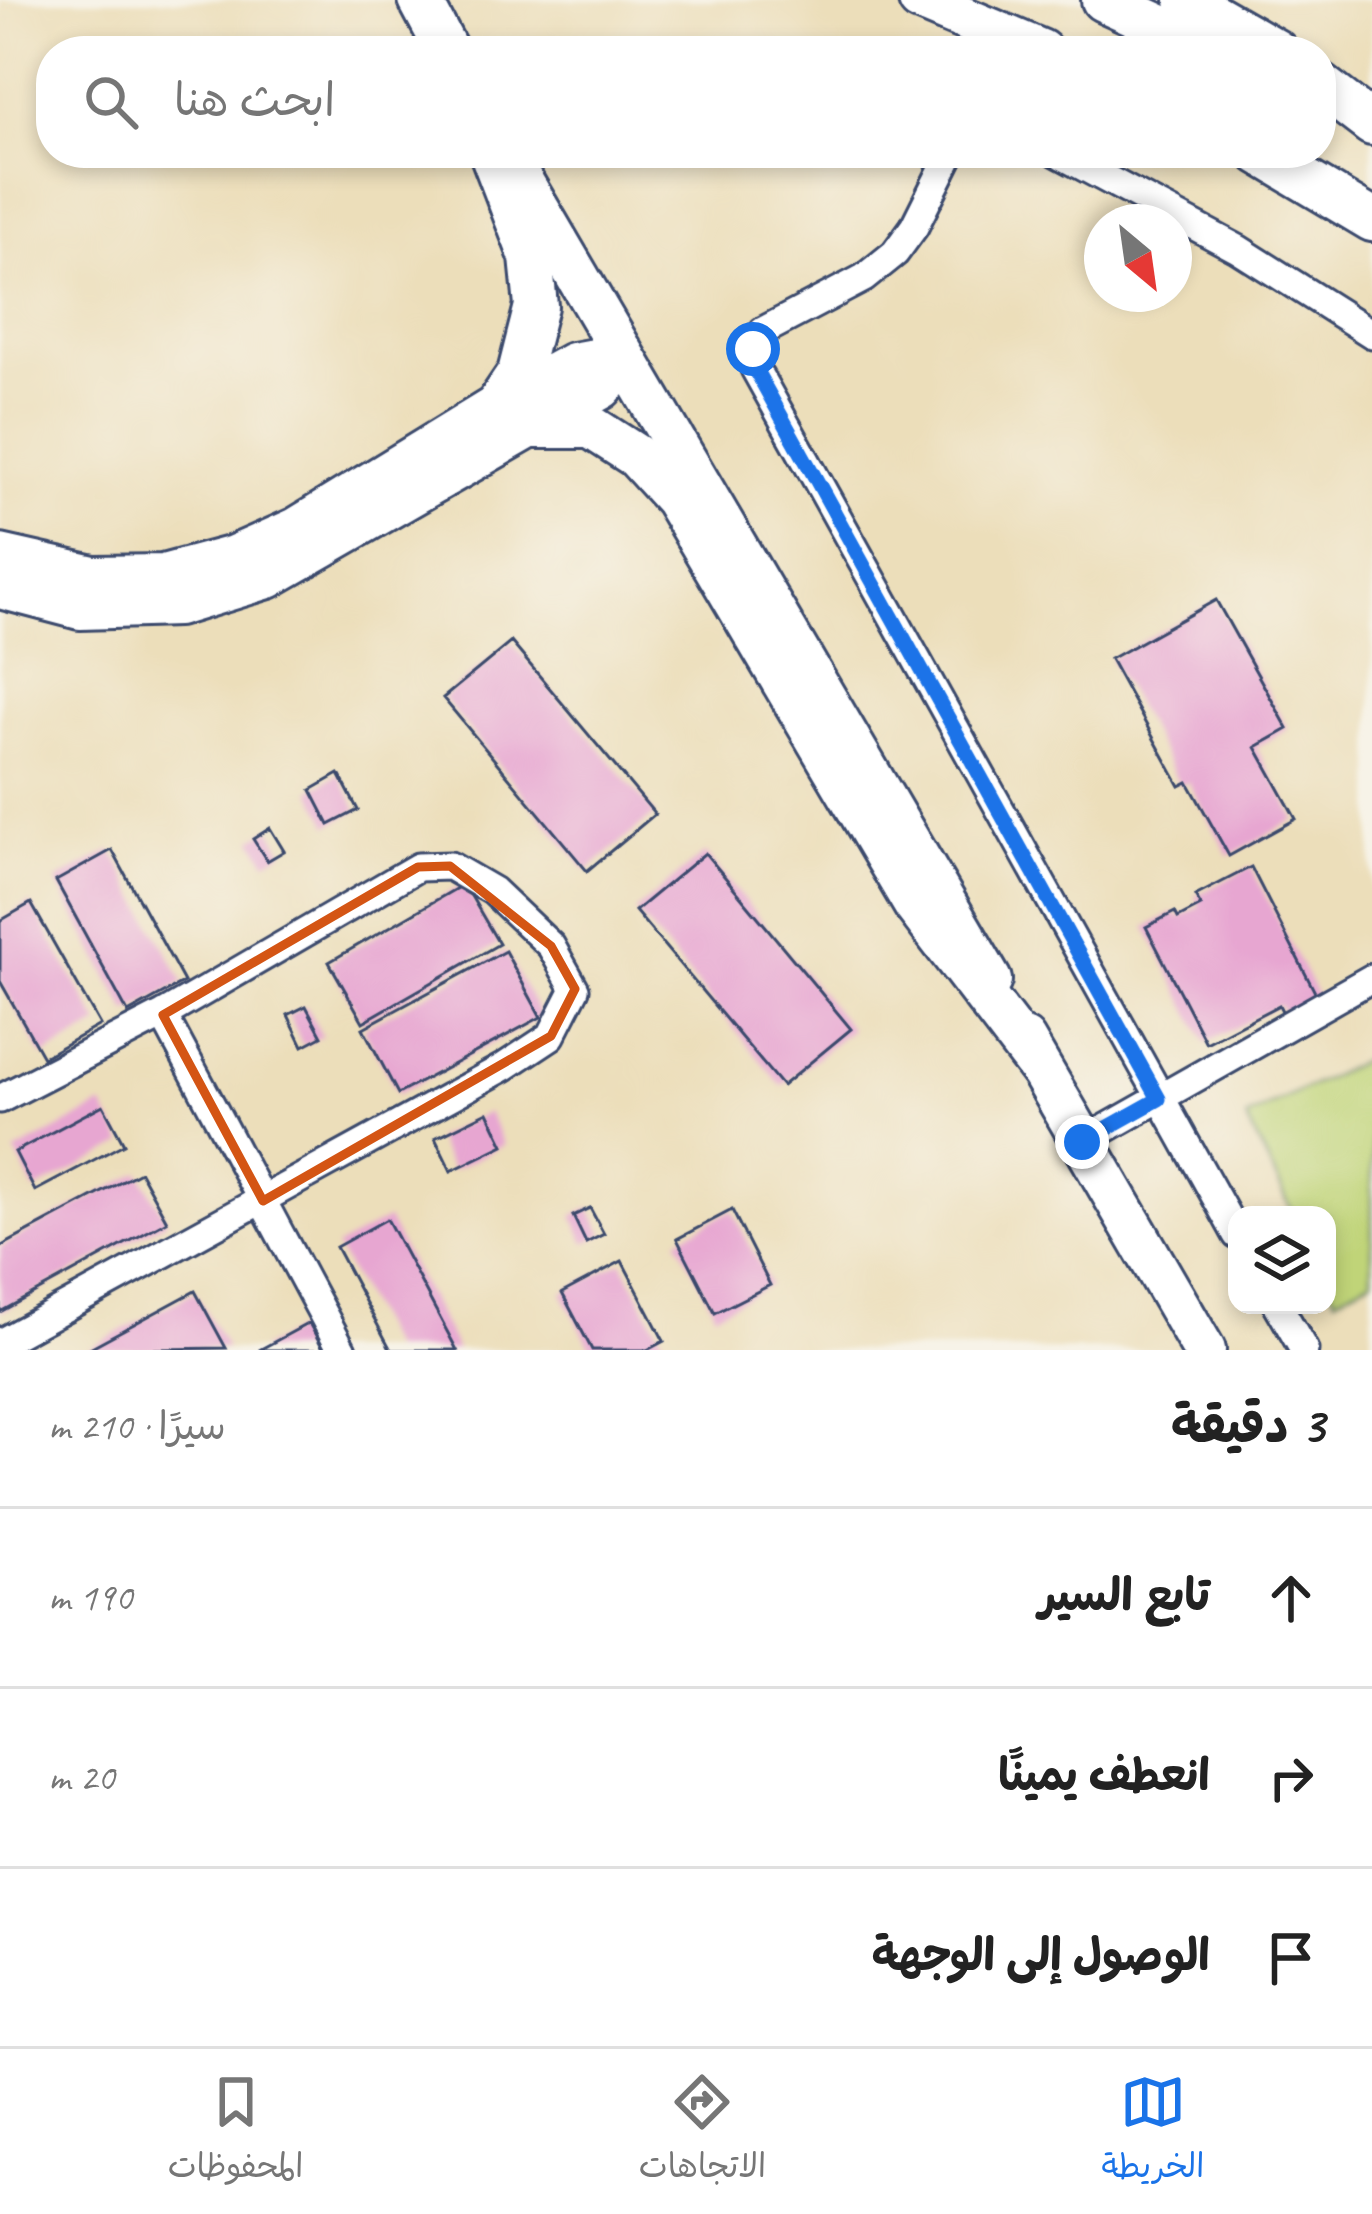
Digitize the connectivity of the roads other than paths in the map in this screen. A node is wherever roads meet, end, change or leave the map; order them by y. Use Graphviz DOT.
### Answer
graph roads {
  1 [pos="420,0"];
  2 [pos="920,0"];
  3 [pos="1103,0"];
  4 [pos="1187,0"];
  5 [pos="439,36"];
  6 [pos="1005,36"];
  7 [pos="1182,36"];
  8 [pos="1250,36"];
  9 [pos="1336,97"];
  10 [pos="1336,115"];
  11 [pos="1372,124"];
  12 [pos="1372,135"];
  13 [pos="497,168"];
  14 [pos="514,168"];
  15 [pos="944,168"];
  16 [pos="1086,168"];
  17 [pos="1285,168"];
  18 [pos="1372,220"];
  19 [pos="1372,334"];
  20 [pos="624,358"];
  21 [pos="513,417"];
  22 [pos="0,556"];
  23 [pos="0,587"];
  24 [pos="1372,978"];
  25 [pos="163,1015"];
  26 [pos="1041,1070"];
  27 [pos="0,1099"];
  28 [pos="1159,1099"];
  29 [pos="1082,1142"];
  30 [pos="263,1201"];
  31 [pos="1228,1218"];
  32 [pos="1283,1314"];
  33 [pos="0,1343"];
  34 [pos="342,1350"];
  35 [pos="1204,1350"];
  36 [pos="1304,1350"];
  1 -- 5 [label="main road"];
  2 -- 6 [label="main road"];
  3 -- 7 [label="main road"];
  4 -- 8 [label="main road"];
  9 -- 11 [label="main road"];
  10 -- 12 [label="main road"];
  13 -- 21 [label="main road"];
  14 -- 20 [label="main road"];
  15 -- 28 [label="street"];
  16 -- 19 [label="street"];
  17 -- 18 [label="main road"];
  20 -- 21 [label="main road"];
  20 -- 26 [label="main road"];
  21 -- 22 [label="main road"];
  21 -- 23 [label="main road"];
  21 -- 26 [label="main road"];
  24 -- 28 [label="street"];
  25 -- 27 [label="street"];
  25 -- 30 [label="street"];
  25 -- 30 [label="street"];
  26 -- 29 [label="main road"];
  28 -- 29 [label="street"];
  28 -- 31 [label="street"];
  29 -- 35 [label="main road"];
  30 -- 33 [label="street"];
  30 -- 34 [label="street"];
  32 -- 36 [label="street"];
}
